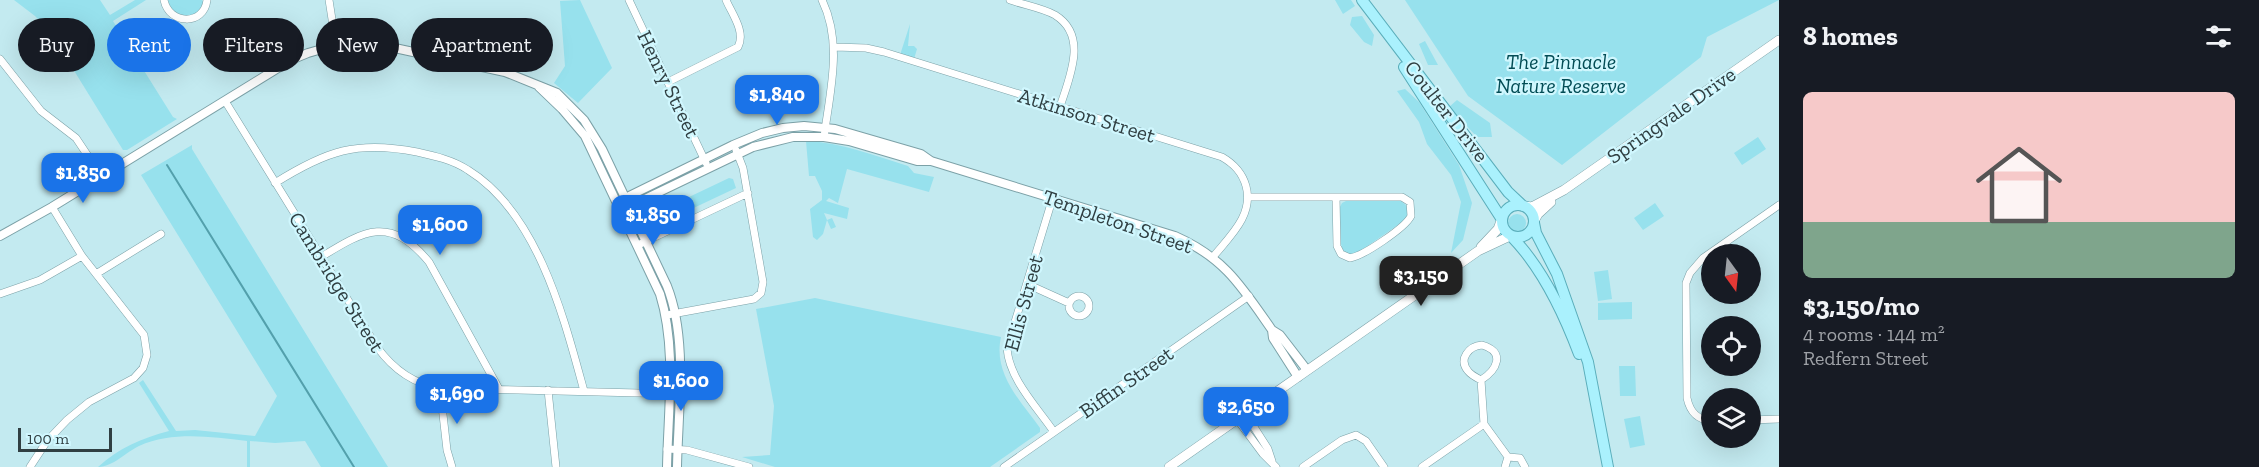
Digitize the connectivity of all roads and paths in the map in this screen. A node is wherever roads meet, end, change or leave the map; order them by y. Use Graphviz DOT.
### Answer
graph roads {
  1 [pos="164,0"];
  2 [pos="207,0"];
  3 [pos="328,0"];
  4 [pos="629,0"];
  5 [pos="726,0"];
  6 [pos="822,0"];
  7 [pos="1010,0"];
  8 [pos="1362,0"];
  9 [pos="1373,15"];
  10 [pos="331,18"];
  11 [pos="1779,40"];
  12 [pos="835,47"];
  13 [pos="399,49"];
  14 [pos="316,50"];
  15 [pos="0,59"];
  16 [pos="668,82"];
  17 [pos="539,87"];
  18 [pos="225,101"];
  19 [pos="1060,107"];
  20 [pos="825,132"];
  21 [pos="735,150"];
  22 [pos="707,164"];
  23 [pos="102,177"];
  24 [pos="275,183"];
  25 [pos="1564,190"];
  26 [pos="748,194"];
  27 [pos="1053,197"];
  28 [pos="1248,197"];
  29 [pos="1336,197"];
  30 [pos="628,202"];
  31 [pos="1779,205"];
  32 [pos="619,206"];
  33 [pos="1524,206"];
  34 [pos="52,207"];
  35 [pos="1501,220"];
  36 [pos="1534,222"];
  37 [pos="160,234"];
  38 [pos="0,236"];
  39 [pos="1511,237"];
  40 [pos="642,243"];
  41 [pos="1478,251"];
  42 [pos="82,256"];
  43 [pos="321,257"];
  44 [pos="1214,257"];
  45 [pos="96,274"];
  46 [pos="1026,284"];
  47 [pos="0,294"];
  48 [pos="1249,296"];
  49 [pos="1070,303"];
  50 [pos="676,313"];
  51 [pos="667,315"];
  52 [pos="1272,330"];
  53 [pos="1307,370"];
  54 [pos="1298,376"];
  55 [pos="1481,380"];
  56 [pos="1591,382"];
  57 [pos="440,388"];
  58 [pos="499,389"];
  59 [pos="548,390"];
  60 [pos="584,391"];
  61 [pos="669,393"];
  62 [pos="679,394"];
  63 [pos="1241,416"];
  64 [pos="1701,419"];
  65 [pos="1779,419"];
  66 [pos="1761,420"];
  67 [pos="1485,424"];
  68 [pos="1054,432"];
  69 [pos="667,449"];
  70 [pos="677,449"];
  71 [pos="1508,457"];
  72 [pos="1274,464"];
  73 [pos="30,467"];
  74 [pos="452,467"];
  75 [pos="556,467"];
  76 [pos="667,467"];
  77 [pos="677,467"];
  78 [pos="749,467"];
  79 [pos="1004,467"];
  80 [pos="1169,467"];
  81 [pos="1303,467"];
  82 [pos="1384,467"];
  83 [pos="1422,467"];
  84 [pos="1505,467"];
  85 [pos="1526,467"];
  86 [pos="1608,467"];
  1 -- 2 [label="street"];
  3 -- 10 [label="street"];
  4 -- 16 [label="street, Henry Street"];
  5 -- 16 [label="street"];
  6 -- 12 [label="street"];
  7 -- 19 [label="street"];
  8 -- 9 [label="main road, Coulter Drive"];
  9 -- 33 [label="main road, Coulter Drive"];
  9 -- 35 [label="main road, Coulter Drive"];
  11 -- 25 [label="main road, Springvale Drive"];
  12 -- 19 [label="street, Atkinson Street"];
  12 -- 20 [label="street"];
  13 -- 17 [label="street"];
  14 -- 18 [label="street"];
  15 -- 23 [label="street"];
  16 -- 22 [label="street, Henry Street"];
  17 -- 30 [label="street"];
  17 -- 32 [label="street"];
  18 -- 23 [label="street"];
  18 -- 24 [label="street, Cambridge Street"];
  19 -- 28 [label="street, Atkinson Street"];
  20 -- 21 [label="street, Templeton Street"];
  20 -- 27 [label="street, Templeton Street"];
  21 -- 22 [label="street, Templeton Street"];
  21 -- 26 [label="street"];
  22 -- 30 [label="street, Templeton Street"];
  23 -- 34 [label="street"];
  24 -- 43 [label="street, Cambridge Street"];
  24 -- 60 [label="street"];
  25 -- 33 [label="main road, Springvale Drive"];
  25 -- 36 [label="main road, Springvale Drive"];
  26 -- 40 [label="street"];
  26 -- 50 [label="street"];
  27 -- 44 [label="street, Templeton Street"];
  27 -- 46 [label="street, Ellis Street"];
  28 -- 29 [label="street"];
  28 -- 44 [label="street"];
  29 -- 29 [label="street"];
  30 -- 32 [label="street, Templeton Street"];
  30 -- 40 [label="street"];
  31 -- 64 [label="street"];
  32 -- 40 [label="street"];
  33 -- 35 [label="main road"];
  33 -- 36 [label="main road"];
  34 -- 38 [label="street"];
  34 -- 42 [label="street"];
  35 -- 39 [label="main road"];
  35 -- 41 [label="main road"];
  36 -- 39 [label="main road"];
  36 -- 56 [label="main road"];
  37 -- 45 [label="street"];
  39 -- 41 [label="main road"];
  39 -- 56 [label="main road"];
  40 -- 50 [label="street"];
  40 -- 51 [label="street"];
  41 -- 53 [label="main road"];
  42 -- 45 [label="street"];
  42 -- 47 [label="street"];
  43 -- 57 [label="street, Cambridge Street"];
  43 -- 58 [label="street"];
  44 -- 48 [label="street, Templeton Street"];
  45 -- 73 [label="street"];
  46 -- 49 [label="street"];
  46 -- 68 [label="street, Ellis Street"];
  48 -- 52 [label="street, Templeton Street"];
  48 -- 68 [label="street, Biffin Street"];
  50 -- 51 [label="street"];
  50 -- 62 [label="street"];
  51 -- 61 [label="street"];
  52 -- 53 [label="street, Templeton Street"];
  52 -- 54 [label="street, Templeton Street"];
  53 -- 54 [label="main road"];
  54 -- 63 [label="main road"];
  55 -- 55 [label="street"];
  55 -- 67 [label="street"];
  56 -- 86 [label="main road"];
  57 -- 58 [label="street, Cambridge Street"];
  57 -- 74 [label="street"];
  58 -- 59 [label="street, Cambridge Street"];
  59 -- 60 [label="street, Cambridge Street"];
  59 -- 75 [label="street"];
  60 -- 61 [label="street, Cambridge Street"];
  61 -- 62 [label="street, Cambridge Street"];
  61 -- 69 [label="street"];
  62 -- 70 [label="street"];
  63 -- 72 [label="street"];
  63 -- 80 [label="main road"];
  65 -- 66 [label="street"];
  67 -- 71 [label="street"];
  67 -- 83 [label="street"];
  68 -- 79 [label="street, Biffin Street"];
  69 -- 70 [label="street"];
  69 -- 76 [label="street"];
  70 -- 77 [label="street"];
  70 -- 78 [label="street"];
  71 -- 84 [label="street"];
  71 -- 85 [label="street"];
  81 -- 82 [label="street"];
}
